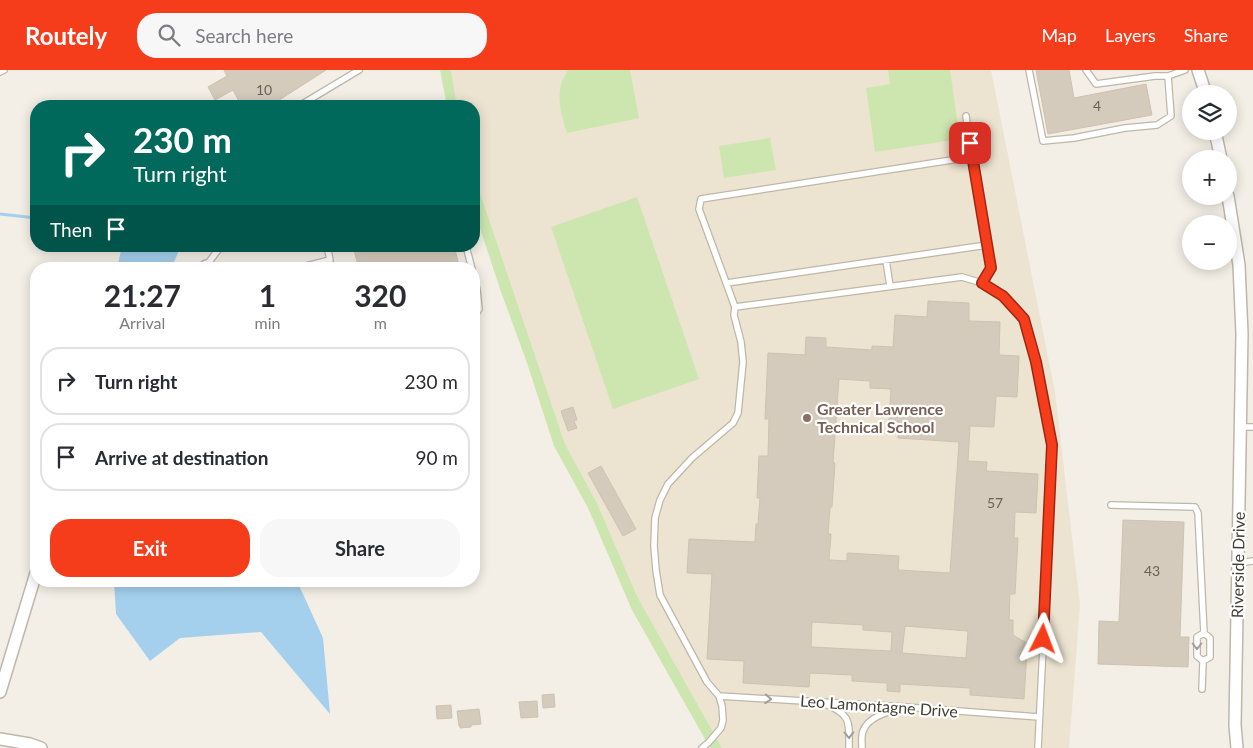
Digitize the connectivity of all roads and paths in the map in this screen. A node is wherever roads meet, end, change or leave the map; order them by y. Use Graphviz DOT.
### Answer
graph roads {
  1 [pos="4,70"];
  2 [pos="359,70"];
  3 [pos="1029,70"];
  4 [pos="1086,70"];
  5 [pos="1095,70"];
  6 [pos="1185,70"];
  7 [pos="1198,70"];
  8 [pos="0,72"];
  9 [pos="1169,74"];
  10 [pos="1092,78"];
  11 [pos="1203,85"];
  12 [pos="309,100"];
  13 [pos="966,116"];
  14 [pos="971,157"];
  15 [pos="1229,205"];
  16 [pos="987,245"];
  17 [pos="328,252"];
  18 [pos="886,260"];
  19 [pos="322,262"];
  20 [pos="727,283"];
  21 [pos="982,283"];
  22 [pos="890,286"];
  23 [pos="736,307"];
  24 [pos="1253,427"];
  25 [pos="1241,428"];
  26 [pos="1111,505"];
  27 [pos="1253,561"];
  28 [pos="1238,563"];
  29 [pos="32,587"];
  30 [pos="1204,633"];
  31 [pos="1203,661"];
  32 [pos="1202,689"];
  33 [pos="0,692"];
  34 [pos="719,696"];
  35 [pos="821,703"];
  36 [pos="906,707"];
  37 [pos="1039,717"];
  38 [pos="1235,725"];
  39 [pos="0,739"];
  40 [pos="41,748"];
  41 [pos="702,748"];
  42 [pos="849,748"];
  43 [pos="862,748"];
  44 [pos="1038,748"];
  45 [pos="1227,748"];
  46 [pos="1237,748"];
  1 -- 8 [label="lane"];
  2 -- 12 [label="lane"];
  3 -- 9 [label="lane"];
  4 -- 10 [label="lane"];
  5 -- 10 [label="lane"];
  6 -- 9 [label="lane"];
  7 -- 11 [label="street"];
  9 -- 10 [label="lane"];
  13 -- 14 [label="lane"];
  14 -- 16 [label="lane"];
  14 -- 20 [label="lane"];
  15 -- 25 [label="street, Riverside Drive"];
  16 -- 18 [label="lane"];
  16 -- 21 [label="lane"];
  17 -- 19 [label="lane"];
  18 -- 20 [label="lane"];
  18 -- 22 [label="lane"];
  20 -- 23 [label="lane"];
  21 -- 22 [label="lane"];
  21 -- 37 [label="lane"];
  22 -- 23 [label="lane"];
  23 -- 34 [label="lane"];
  24 -- 25 [label="lane"];
  25 -- 28 [label="street, Riverside Drive"];
  26 -- 30 [label="lane"];
  27 -- 28 [label="lane"];
  28 -- 38 [label="street, Riverside Drive"];
  29 -- 33 [label="street"];
  30 -- 31 [label="lane"];
  30 -- 31 [label="lane, one-way"];
  31 -- 32 [label="lane"];
  34 -- 35 [label="lane, Leo Lamontagne Drive, one-way"];
  34 -- 41 [label="lane"];
  35 -- 36 [label="lane, Leo Lamontagne Drive"];
  35 -- 42 [label="lane, one-way"];
  36 -- 37 [label="lane, Leo Lamontagne Drive"];
  36 -- 43 [label="lane"];
  37 -- 44 [label="lane"];
  38 -- 45 [label="street, Riverside Drive"];
  38 -- 46 [label="street, Riverside Drive"];
  39 -- 40 [label="street"];
}
